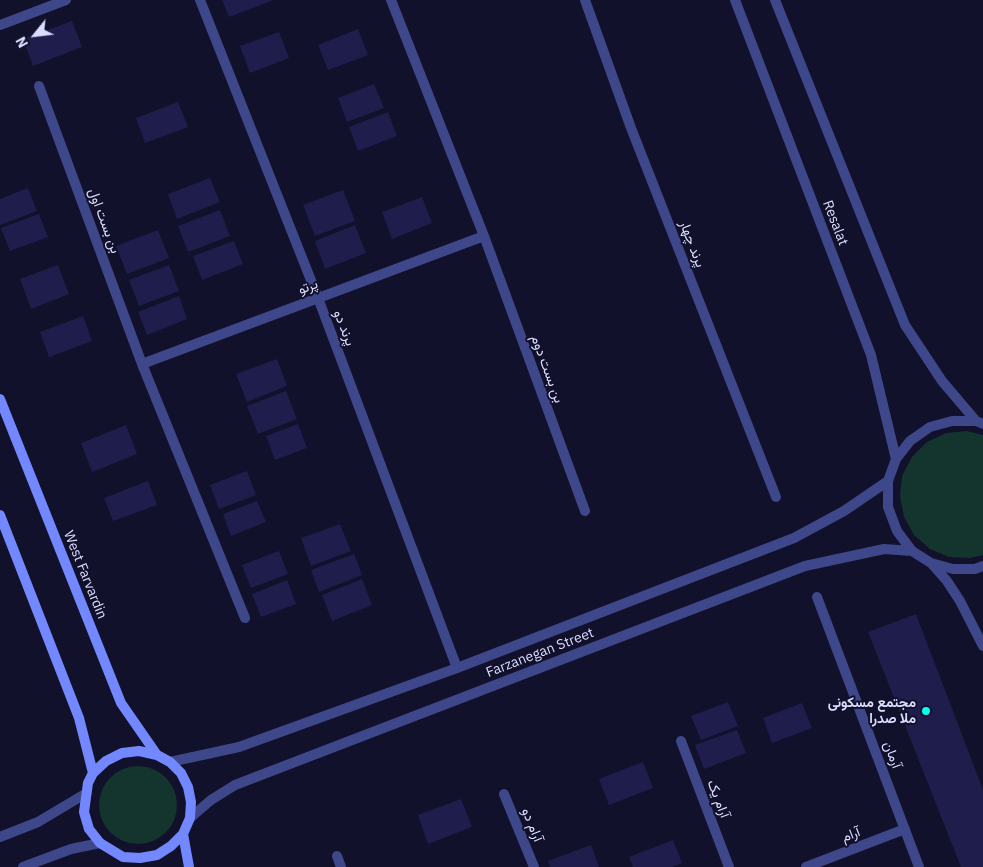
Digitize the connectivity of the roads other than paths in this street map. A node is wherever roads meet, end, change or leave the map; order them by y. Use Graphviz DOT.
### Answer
graph roads {
  1 [pos="66,0"];
  2 [pos="200,0"];
  3 [pos="391,0"];
  4 [pos="584,0"];
  5 [pos="735,0"];
  6 [pos="775,0"];
  7 [pos="0,25"];
  8 [pos="39,86"];
  9 [pos="484,236"];
  10 [pos="318,298"];
  11 [pos="142,364"];
  12 [pos="0,399"];
  13 [pos="979,423"];
  14 [pos="896,460"];
  15 [pos="888,482"];
  16 [pos="776,498"];
  17 [pos="585,511"];
  18 [pos="0,515"];
  19 [pos="912,551"];
  20 [pos="931,563"];
  21 [pos="983,566"];
  22 [pos="817,597"];
  23 [pos="244,618"];
  24 [pos="983,646"];
  25 [pos="457,668"];
  26 [pos="681,741"];
  27 [pos="156,754"];
  28 [pos="170,762"];
  29 [pos="93,774"];
  30 [pos="84,794"];
  31 [pos="504,794"];
  32 [pos="190,818"];
  33 [pos="905,829"];
  34 [pos="183,834"];
  35 [pos="0,836"];
  36 [pos="100,843"];
  37 [pos="123,856"];
  38 [pos="337,856"];
  39 [pos="23,867"];
  40 [pos="128,867"];
  41 [pos="189,867"];
  42 [pos="341,867"];
  43 [pos="534,867"];
  44 [pos="729,867"];
  45 [pos="806,867"];
  46 [pos="919,867"];
  1 -- 7 [label="street"];
  2 -- 10 [label="street, پرند دو"];
  3 -- 9 [label="street"];
  4 -- 16 [label="street, پرند چهار"];
  5 -- 14 [label="street, Resalat"];
  6 -- 13 [label="street, Resalat"];
  8 -- 11 [label="street, بن بست اول"];
  9 -- 10 [label="street, پرتو"];
  9 -- 17 [label="street, بن بست دوم"];
  10 -- 11 [label="street, پرتو"];
  10 -- 25 [label="street, پرند دو"];
  11 -- 23 [label="street"];
  12 -- 27 [label="main road, West Farvardin"];
  13 -- 14 [label="street"];
  14 -- 15 [label="street"];
  15 -- 19 [label="street"];
  15 -- 25 [label="street, Farzanegan Street"];
  18 -- 29 [label="main road"];
  19 -- 20 [label="street"];
  19 -- 32 [label="street, Farzanegan Street"];
  20 -- 21 [label="street"];
  20 -- 24 [label="street"];
  22 -- 33 [label="street, آرمان"];
  25 -- 28 [label="street, Farzanegan Street"];
  26 -- 44 [label="street, آرام یک"];
  27 -- 28 [label="main road"];
  27 -- 29 [label="main road"];
  28 -- 32 [label="main road"];
  29 -- 30 [label="main road"];
  30 -- 35 [label="street"];
  30 -- 36 [label="main road"];
  31 -- 43 [label="street, آرام دو"];
  32 -- 34 [label="main road"];
  33 -- 45 [label="street, آرام"];
  33 -- 46 [label="street, آرمان"];
  34 -- 37 [label="main road"];
  34 -- 41 [label="main road"];
  36 -- 37 [label="main road"];
  36 -- 39 [label="street"];
  37 -- 40 [label="main road"];
  38 -- 42 [label="street"];
}
